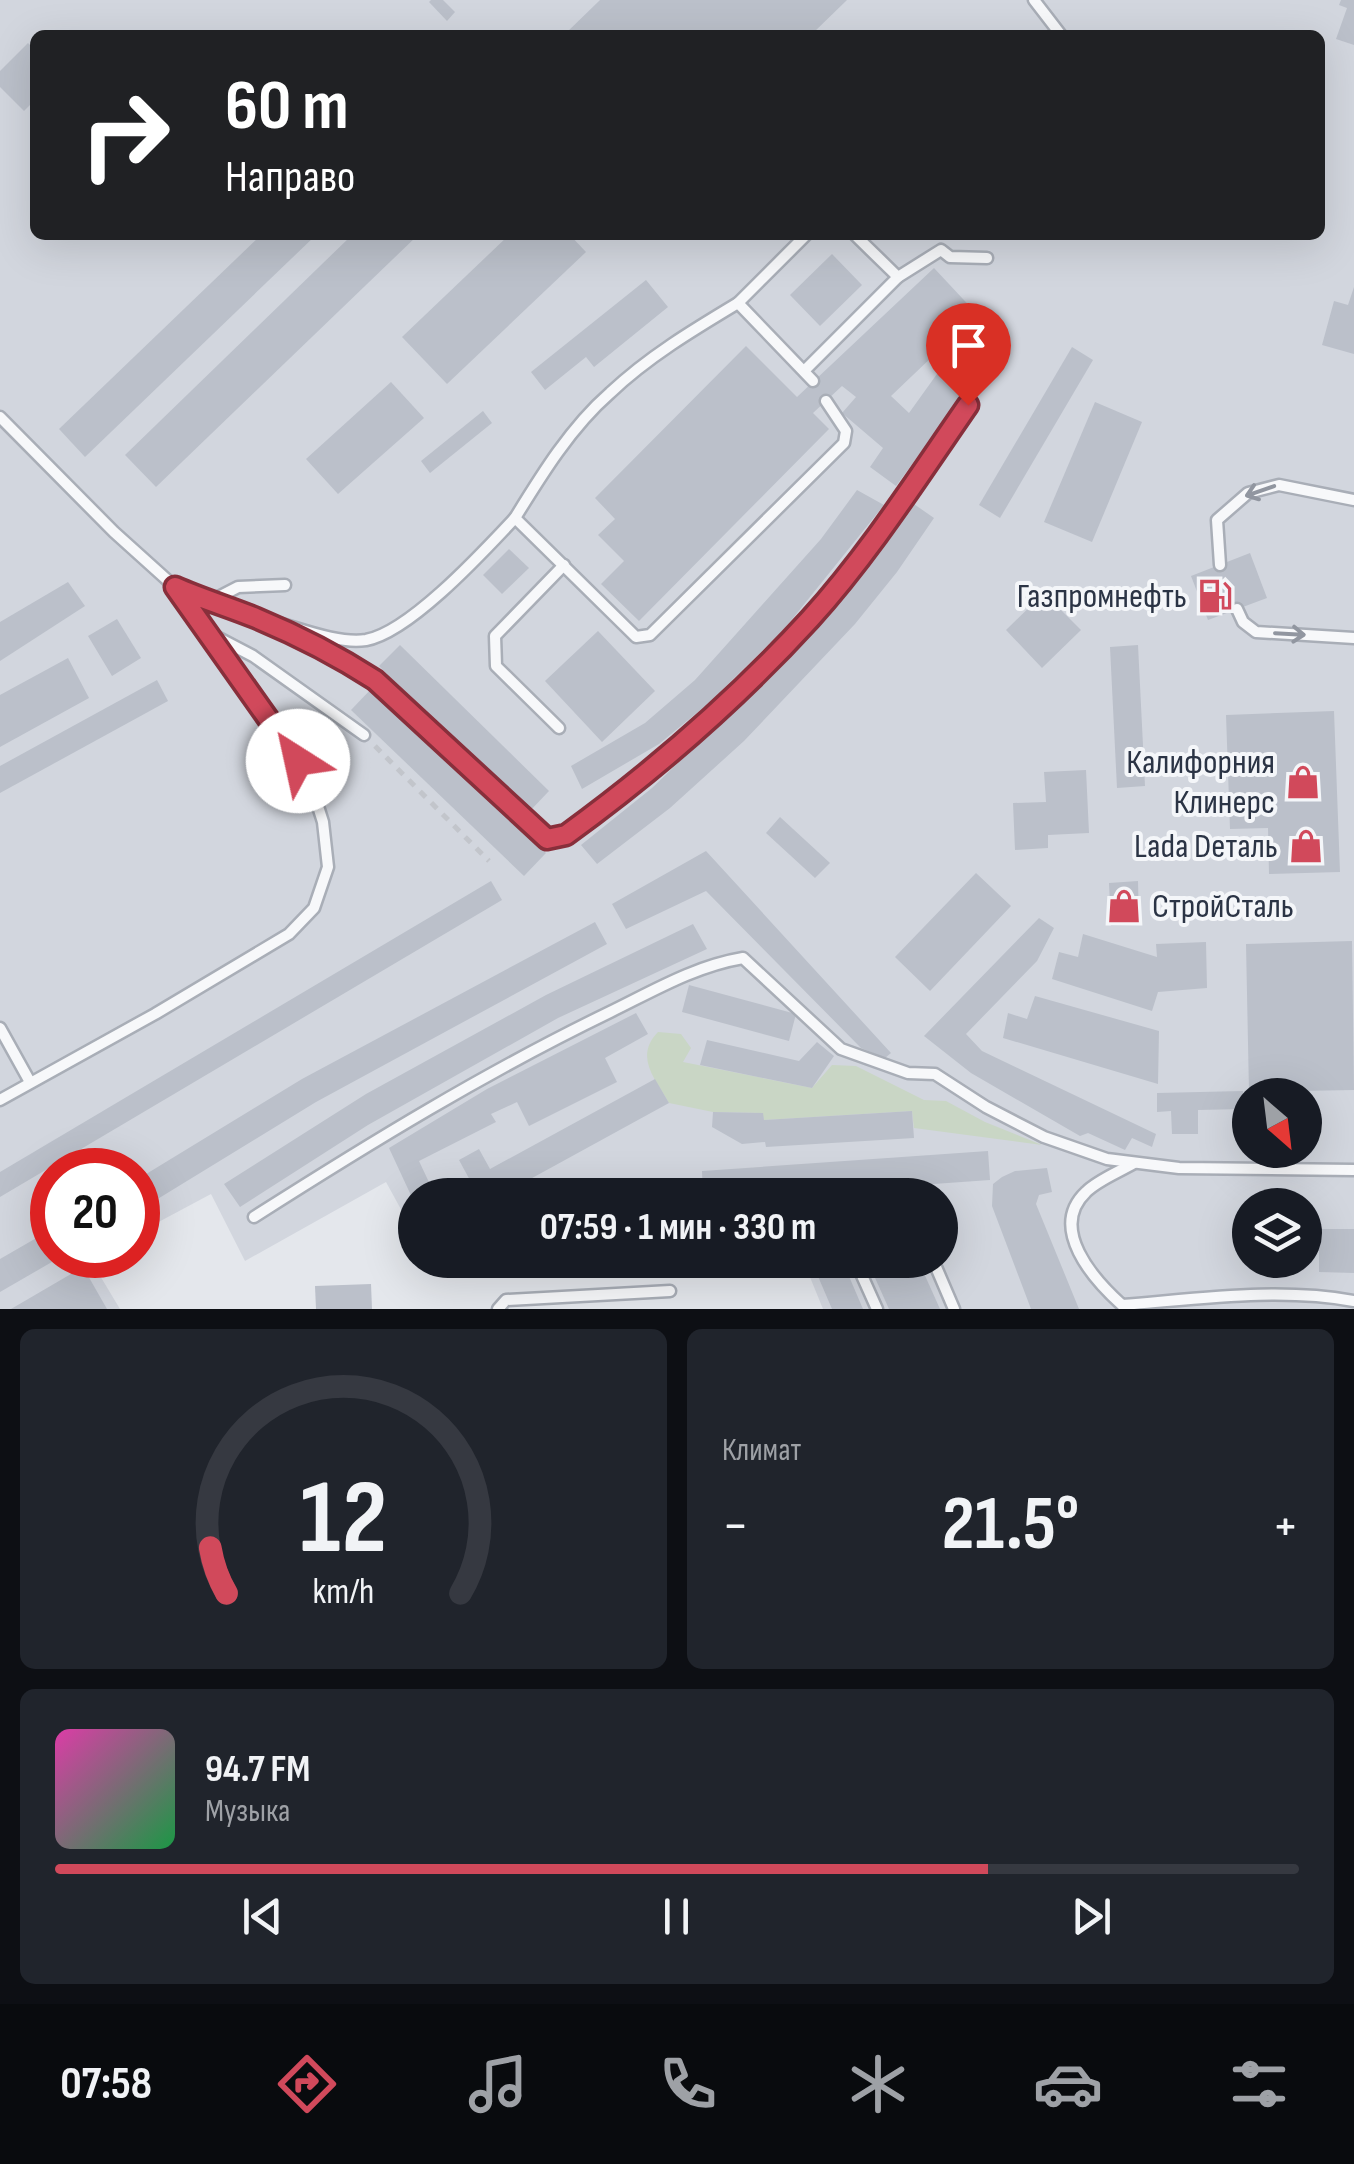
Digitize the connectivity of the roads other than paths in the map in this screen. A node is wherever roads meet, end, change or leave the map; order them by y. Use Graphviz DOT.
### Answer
graph roads {
  1 [pos="1034,0"];
  2 [pos="1057,30"];
  3 [pos="801,240"];
  4 [pos="859,240"];
  5 [pos="987,258"];
  6 [pos="898,277"];
  7 [pos="738,303"];
  8 [pos="806,370"];
  9 [pos="813,381"];
  10 [pos="826,401"];
  11 [pos="968,405"];
  12 [pos="0,417"];
  13 [pos="1354,500"];
  14 [pos="515,518"];
  15 [pos="564,565"];
  16 [pos="1220,565"];
  17 [pos="285,585"];
  18 [pos="175,587"];
  19 [pos="208,602"];
  20 [pos="1238,609"];
  21 [pos="255,617"];
  22 [pos="208,632"];
  23 [pos="1354,638"];
  24 [pos="559,728"];
  25 [pos="364,735"];
  26 [pos="0,1028"];
  27 [pos="30,1082"];
  28 [pos="0,1100"];
  29 [pos="1134,1162"];
  30 [pos="1354,1170"];
  31 [pos="254,1216"];
  32 [pos="862,1278"];
  33 [pos="941,1278"];
  34 [pos="670,1292"];
  35 [pos="1354,1301"];
  36 [pos="1194,1304"];
  37 [pos="498,1309"];
  38 [pos="877,1309"];
  39 [pos="954,1309"];
  1 -- 2 [label="lane"];
  3 -- 7 [label="lane"];
  4 -- 6 [label="lane"];
  5 -- 6 [label="lane"];
  6 -- 8 [label="lane"];
  7 -- 8 [label="lane"];
  7 -- 14 [label="lane"];
  8 -- 9 [label="lane"];
  10 -- 15 [label="lane"];
  11 -- 21 [label="lane"];
  12 -- 18 [label="lane"];
  13 -- 16 [label="lane, one-way"];
  14 -- 15 [label="lane"];
  14 -- 21 [label="lane"];
  15 -- 24 [label="lane"];
  17 -- 19 [label="lane"];
  18 -- 19 [label="lane"];
  18 -- 22 [label="lane"];
  19 -- 21 [label="lane"];
  20 -- 23 [label="lane, one-way"];
  22 -- 25 [label="lane"];
  22 -- 27 [label="lane"];
  26 -- 27 [label="lane"];
  27 -- 28 [label="lane"];
  29 -- 30 [label="lane"];
  29 -- 31 [label="lane"];
  29 -- 36 [label="lane"];
  32 -- 38 [label="lane"];
  33 -- 39 [label="lane"];
  34 -- 37 [label="lane"];
  35 -- 36 [label="lane"];
}
